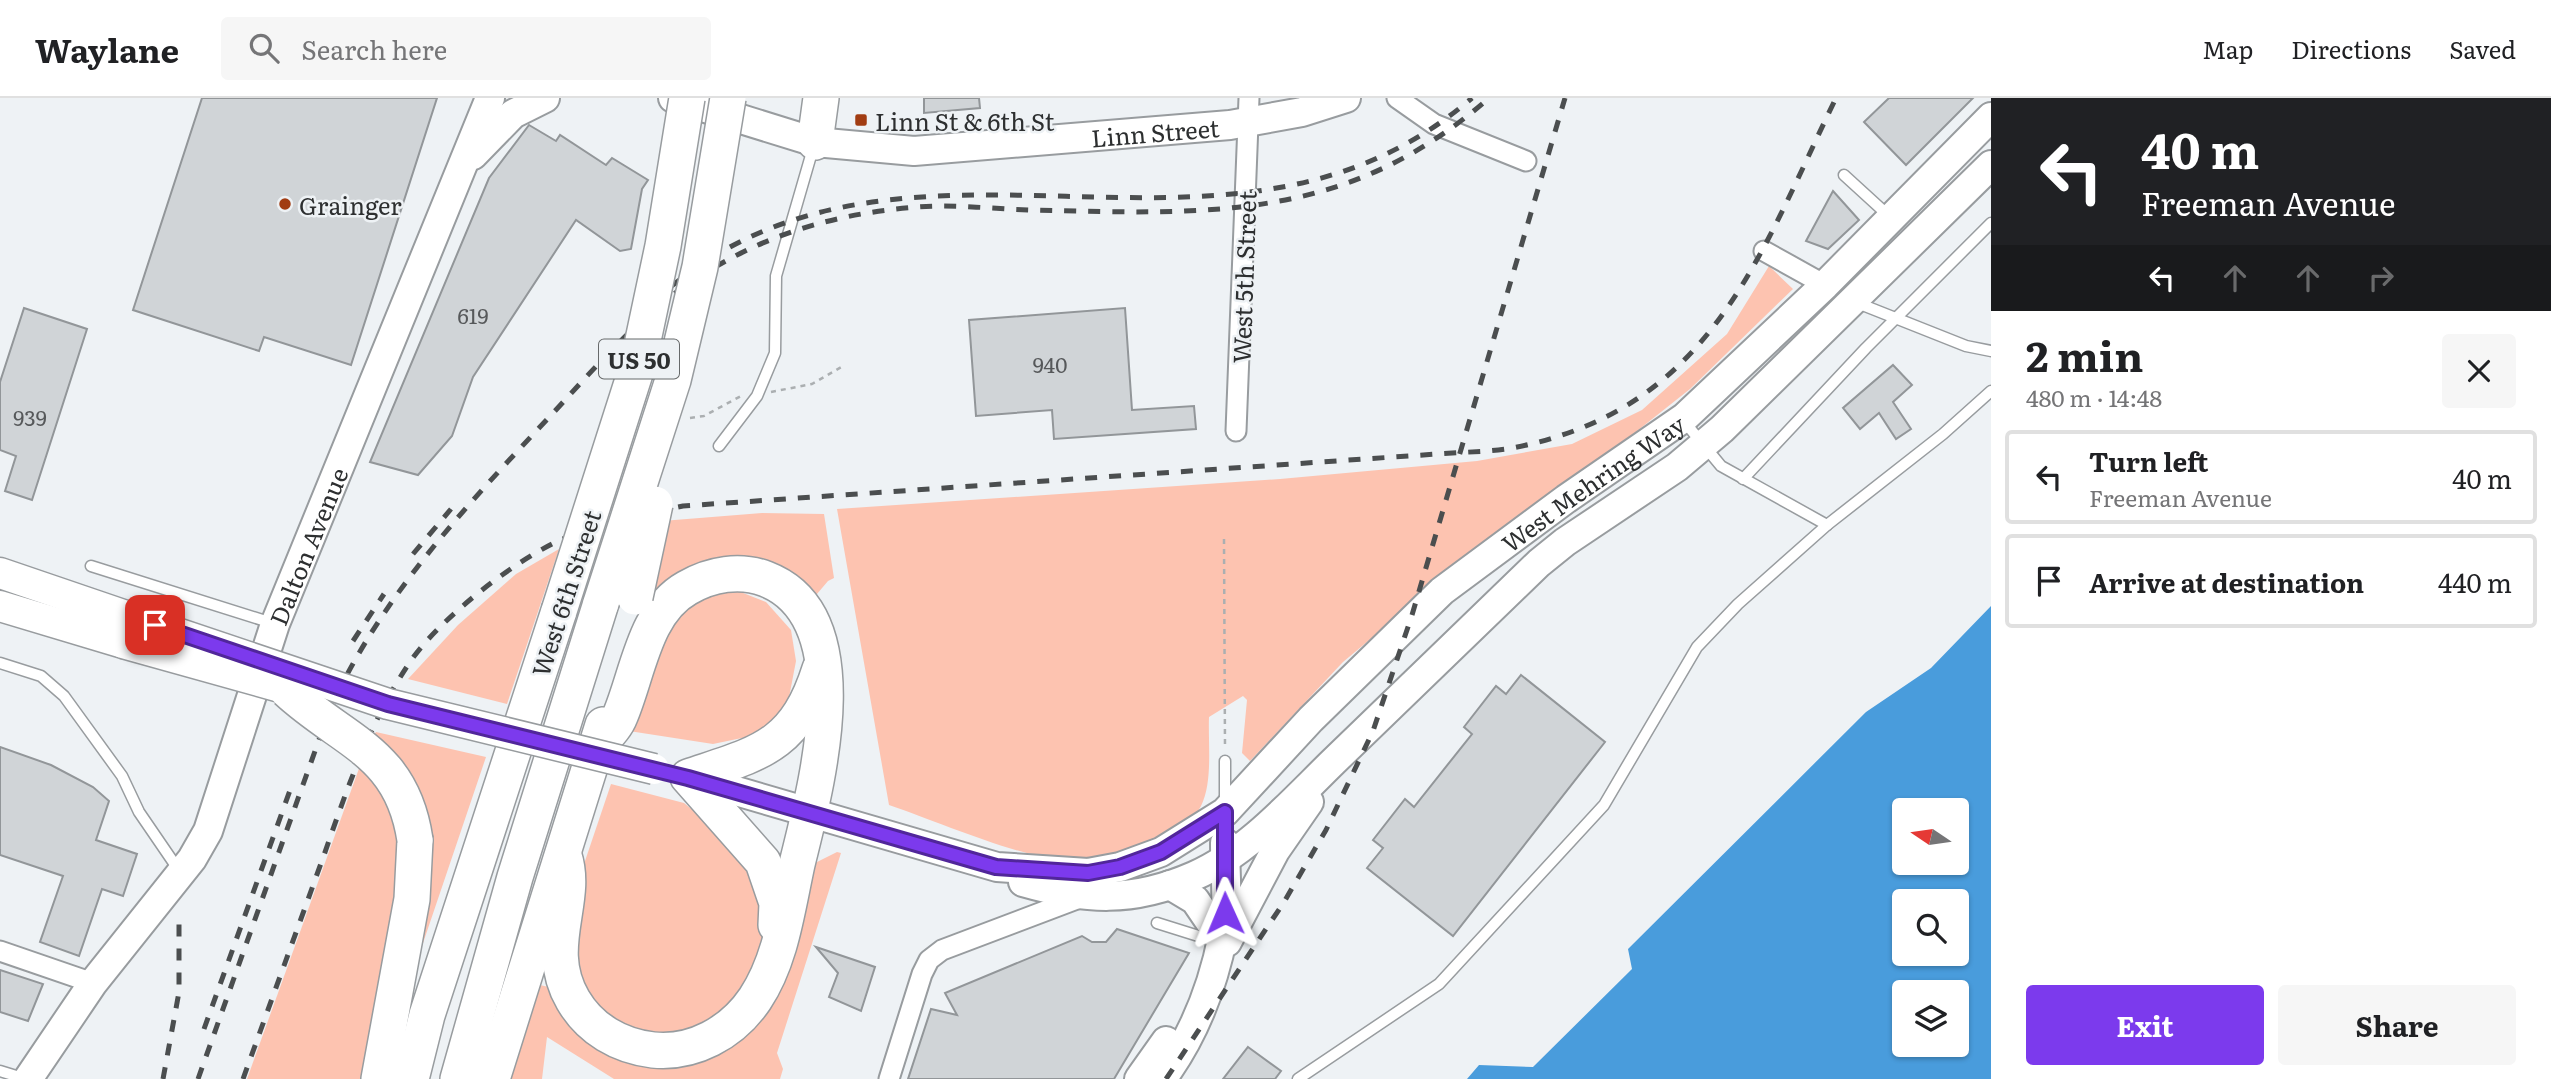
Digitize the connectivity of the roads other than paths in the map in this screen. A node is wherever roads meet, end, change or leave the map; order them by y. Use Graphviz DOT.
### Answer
graph roads {
  1 [pos="490,98"];
  2 [pos="545,98"];
  3 [pos="673,98"];
  4 [pos="687,98"];
  5 [pos="728,98"];
  6 [pos="821,98"];
  7 [pos="829,98"];
  8 [pos="1346,98"];
  9 [pos="1397,98"];
  10 [pos="1249,110"];
  11 [pos="1991,117"];
  12 [pos="815,142"];
  13 [pos="1526,161"];
  14 [pos="464,164"];
  15 [pos="1991,165"];
  16 [pos="1844,175"];
  17 [pos="1938,193"];
  18 [pos="1891,218"];
  19 [pos="1991,223"];
  20 [pos="1764,251"];
  21 [pos="1825,285"];
  22 [pos="1852,301"];
  23 [pos="1898,319"];
  24 [pos="1991,351"];
  25 [pos="673,380"];
  26 [pos="1991,391"];
  27 [pos="1682,419"];
  28 [pos="1236,431"];
  29 [pos="1705,443"];
  30 [pos="719,446"];
  31 [pos="1743,479"];
  32 [pos="1827,525"];
  33 [pos="91,566"];
  34 [pos="0,573"];
  35 [pos="0,606"];
  36 [pos="275,624"];
  37 [pos="127,631"];
  38 [pos="0,663"];
  39 [pos="822,663"];
  40 [pos="286,690"];
  41 [pos="388,704"];
  42 [pos="1356,740"];
  43 [pos="597,746"];
  44 [pos="1225,761"];
  45 [pos="688,778"];
  46 [pos="810,811"];
  47 [pos="1225,812"];
  48 [pos="564,856"];
  49 [pos="996,867"];
  50 [pos="1225,870"];
  51 [pos="180,873"];
  52 [pos="1170,885"];
  53 [pos="1083,897"];
  54 [pos="1157,923"];
  55 [pos="1210,932"];
  56 [pos="0,951"];
  57 [pos="776,957"];
  58 [pos="1213,970"];
  59 [pos="93,983"];
  60 [pos="0,1071"];
  61 [pos="27,1079"];
  62 [pos="379,1079"];
  63 [pos="411,1079"];
  64 [pos="458,1079"];
  65 [pos="492,1079"];
  66 [pos="889,1079"];
  67 [pos="1139,1079"];
  68 [pos="1162,1079"];
  69 [pos="1297,1079"];
  1 -- 14 [label="main road, Dalton Avenue"];
  2 -- 14 [label="main road"];
  3 -- 12 [label="main road, Linn Street"];
  4 -- 63 [label="highway, West 6th Street / US 50, bridge"];
  5 -- 25 [label="highway, West 6th Street / US 50, bridge"];
  6 -- 12 [label="highway"];
  7 -- 12 [label="street"];
  8 -- 10 [label="main road, Linn Street"];
  9 -- 13 [label="street"];
  10 -- 12 [label="main road, Linn Street"];
  10 -- 28 [label="street, West 5th Street"];
  11 -- 17 [label="main road, West Mehring Way"];
  12 -- 30 [label="lane"];
  14 -- 36 [label="main road, Dalton Avenue"];
  15 -- 17 [label="main road, West Mehring Way"];
  16 -- 18 [label="lane"];
  17 -- 18 [label="main road, West Mehring Way"];
  17 -- 22 [label="main road, West Mehring Way"];
  18 -- 21 [label="main road, West Mehring Way"];
  19 -- 23 [label="lane"];
  20 -- 21 [label="street"];
  21 -- 27 [label="main road, West Mehring Way"];
  22 -- 23 [label="lane"];
  22 -- 29 [label="main road, West Mehring Way"];
  23 -- 24 [label="lane"];
  23 -- 31 [label="lane"];
  25 -- 43 [label="highway, bridge"];
  25 -- 64 [label="highway, West 6th Street / US 50, bridge"];
  26 -- 32 [label="lane"];
  27 -- 29 [label="lane"];
  27 -- 47 [label="main road, West Mehring Way"];
  29 -- 31 [label="lane"];
  29 -- 42 [label="main road, West Mehring Way"];
  31 -- 32 [label="lane"];
  32 -- 69 [label="lane"];
  33 -- 36 [label="lane"];
  34 -- 37 [label="main road"];
  35 -- 37 [label="main road"];
  36 -- 51 [label="main road, Dalton Avenue"];
  37 -- 40 [label="main road, bridge"];
  37 -- 41 [label="main road, bridge"];
  38 -- 51 [label="lane"];
  39 -- 43 [label="highway"];
  39 -- 45 [label="highway"];
  39 -- 46 [label="highway"];
  40 -- 41 [label="main road, bridge"];
  40 -- 62 [label="highway, bridge"];
  41 -- 45 [label="main road, bridge"];
  42 -- 50 [label="main road, West Mehring Way"];
  42 -- 58 [label="main road"];
  43 -- 48 [label="highway"];
  44 -- 47 [label="lane"];
  45 -- 46 [label="main road"];
  45 -- 57 [label="highway"];
  46 -- 49 [label="main road"];
  46 -- 57 [label="highway"];
  47 -- 49 [label="main road, West Mehring Way"];
  47 -- 50 [label="main road"];
  48 -- 57 [label="highway"];
  48 -- 65 [label="highway"];
  49 -- 53 [label="main road, West Mehring Way"];
  50 -- 52 [label="main road, West Mehring Way"];
  50 -- 55 [label="main road"];
  50 -- 58 [label="main road"];
  51 -- 59 [label="main road, Dalton Avenue"];
  52 -- 53 [label="main road, West Mehring Way"];
  52 -- 55 [label="main road"];
  53 -- 66 [label="street"];
  54 -- 55 [label="lane"];
  55 -- 67 [label="main road"];
  56 -- 59 [label="street"];
  58 -- 68 [label="main road"];
  59 -- 61 [label="main road, Dalton Avenue"];
  60 -- 61 [label="lane"];
}
